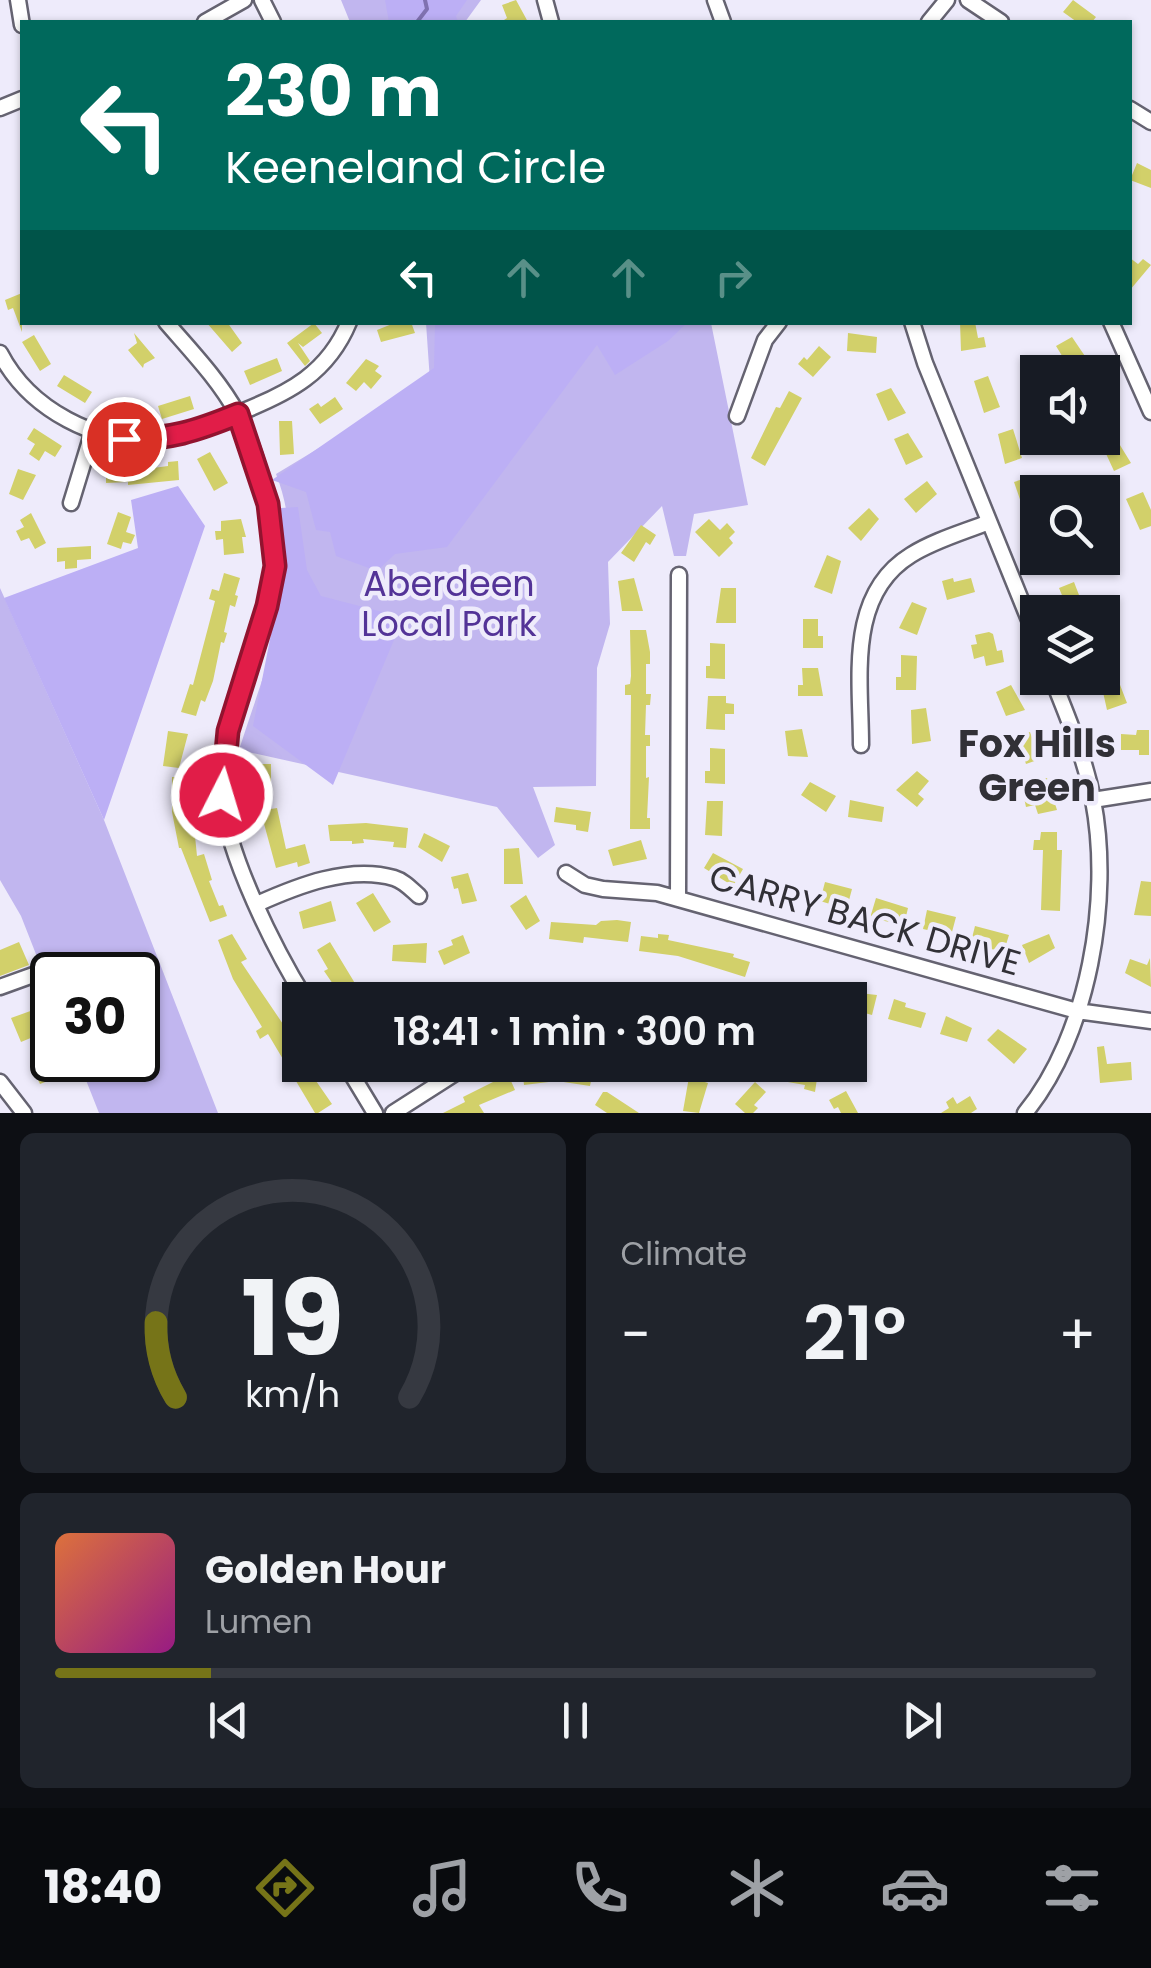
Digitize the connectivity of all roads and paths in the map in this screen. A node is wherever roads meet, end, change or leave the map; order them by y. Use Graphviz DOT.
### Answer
graph roads {
  1 [pos="244,0"];
  2 [pos="947,0"];
  3 [pos="968,0"];
  4 [pos="209,20"];
  5 [pos="931,20"];
  6 [pos="998,20"];
  7 [pos="169,325"];
  8 [pos="348,325"];
  9 [pos="776,325"];
  10 [pos="913,325"];
  11 [pos="1112,325"];
  12 [pos="0,354"];
  13 [pos="1151,412"];
  14 [pos="238,414"];
  15 [pos="737,416"];
  16 [pos="93,431"];
  17 [pos="71,503"];
  18 [pos="990,522"];
  19 [pos="680,575"];
  20 [pos="1020,597"];
  21 [pos="1059,695"];
  22 [pos="861,745"];
  23 [pos="1151,791"];
  24 [pos="1093,800"];
  25 [pos="566,873"];
  26 [pos="419,896"];
  27 [pos="678,899"];
  28 [pos="257,904"];
  29 [pos="30,976"];
  30 [pos="296,982"];
  31 [pos="0,987"];
  32 [pos="1076,1010"];
  33 [pos="1151,1021"];
  34 [pos="0,1082"];
  35 [pos="357,1082"];
  36 [pos="441,1082"];
  37 [pos="24,1113"];
  38 [pos="376,1113"];
  39 [pos="392,1113"];
  40 [pos="1025,1113"];
  1 -- 4 [label="street"];
  2 -- 5 [label="street"];
  3 -- 6 [label="street"];
  7 -- 14 [label="street"];
  8 -- 14 [label="street"];
  9 -- 15 [label="street"];
  10 -- 18 [label="street"];
  11 -- 13 [label="street"];
  12 -- 16 [label="street"];
  14 -- 16 [label="street"];
  14 -- 28 [label="street"];
  16 -- 17 [label="street"];
  18 -- 20 [label="street"];
  18 -- 22 [label="street"];
  19 -- 27 [label="street"];
  21 -- 24 [label="street"];
  23 -- 24 [label="street"];
  24 -- 32 [label="street"];
  25 -- 27 [label="street, CARRY BACK DRIVE"];
  26 -- 28 [label="street"];
  27 -- 32 [label="street, CARRY BACK DRIVE"];
  28 -- 30 [label="street"];
  29 -- 31 [label="street"];
  32 -- 33 [label="street, CARRY BACK DRIVE"];
  32 -- 40 [label="street"];
  34 -- 37 [label="street"];
  35 -- 38 [label="street"];
  36 -- 39 [label="street"];
}
